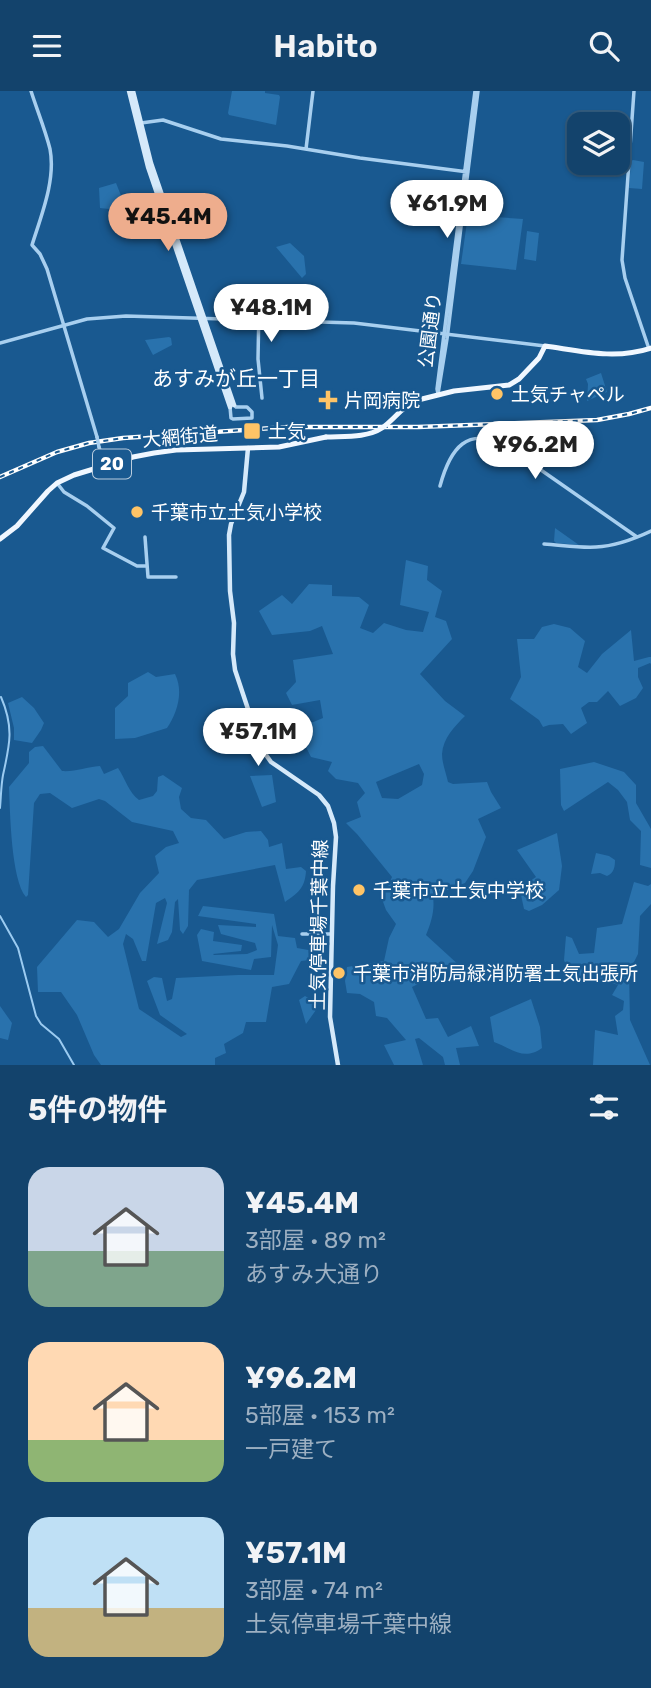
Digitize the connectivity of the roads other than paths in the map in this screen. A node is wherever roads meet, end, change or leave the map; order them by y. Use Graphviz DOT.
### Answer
graph roads {
  1 [pos="31,91"];
  2 [pos="131,91"];
  3 [pos="313,91"];
  4 [pos="476,91"];
  5 [pos="634,91"];
  6 [pos="141,123"];
  7 [pos="306,149"];
  8 [pos="466,172"];
  9 [pos="255,301"];
  10 [pos="202,318"];
  11 [pos="260,319"];
  12 [pos="65,325"];
  13 [pos="445,334"];
  14 [pos="0,343"];
  15 [pos="545,347"];
  16 [pos="650,348"];
  17 [pos="438,394"];
  18 [pos="262,398"];
  19 [pos="232,406"];
  20 [pos="248,449"];
  21 [pos="105,466"];
  22 [pos="57,483"];
  23 [pos="440,486"];
  24 [pos="651,531"];
  25 [pos="145,537"];
  26 [pos="637,537"];
  27 [pos="0,539"];
  28 [pos="544,544"];
  29 [pos="147,566"];
  30 [pos="176,577"];
  31 [pos="302,934"];
  32 [pos="331,934"];
  33 [pos="338,1065"];
  1 -- 12 [label="street"];
  2 -- 6 [label="main road"];
  2 -- 10 [label="main road"];
  3 -- 7 [label="street"];
  4 -- 8 [label="street, 公園通り"];
  5 -- 16 [label="street"];
  6 -- 7 [label="street"];
  6 -- 10 [label="main road"];
  7 -- 8 [label="street"];
  8 -- 13 [label="street, 公園通り"];
  9 -- 11 [label="street"];
  10 -- 11 [label="street"];
  10 -- 12 [label="street"];
  10 -- 19 [label="main road"];
  11 -- 13 [label="street"];
  11 -- 18 [label="street"];
  12 -- 14 [label="street"];
  12 -- 21 [label="street, bridge"];
  13 -- 15 [label="street"];
  13 -- 17 [label="street, 公園通り"];
  15 -- 16 [label="main road"];
  15 -- 17 [label="main road, 大網街道 / 20"];
  17 -- 20 [label="main road, 大網街道 / 20, bridge"];
  19 -- 19 [label="street"];
  20 -- 21 [label="main road, 大網街道 / 20"];
  20 -- 32 [label="main road, 土気停車場千葉中線"];
  21 -- 22 [label="main road, 大網街道 / 20"];
  22 -- 27 [label="main road, 大網街道 / 20"];
  22 -- 29 [label="street"];
  23 -- 26 [label="street"];
  24 -- 26 [label="street"];
  25 -- 29 [label="street"];
  26 -- 28 [label="street"];
  29 -- 30 [label="street"];
  31 -- 32 [label="street"];
  32 -- 33 [label="main road, 土気停車場千葉中線"];
}
